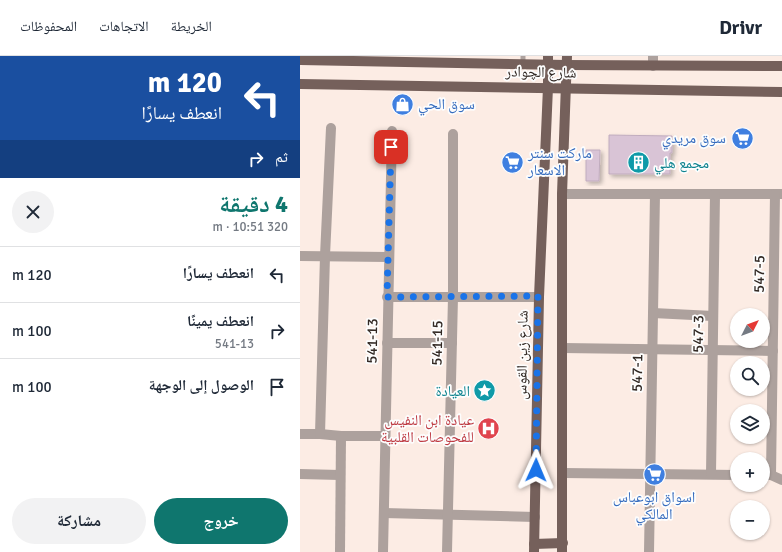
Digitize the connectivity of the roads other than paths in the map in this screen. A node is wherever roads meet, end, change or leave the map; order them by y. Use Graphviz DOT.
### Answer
graph roads {
  1 [pos="327,58"];
  2 [pos="394,59"];
  3 [pos="454,59"];
  4 [pos="300,60"];
  5 [pos="523,60"];
  6 [pos="548,60"];
  7 [pos="566,61"];
  8 [pos="653,61"];
  9 [pos="782,66"];
  10 [pos="300,84"];
  11 [pos="548,87"];
  12 [pos="566,88"];
  13 [pos="782,92"];
  14 [pos="331,128"];
  15 [pos="392,131"];
  16 [pos="453,134"];
  17 [pos="562,194"];
  18 [pos="655,194"];
  19 [pos="715,194"];
  20 [pos="778,194"];
  21 [pos="300,256"];
  22 [pos="325,256"];
  23 [pos="388,257"];
  24 [pos="538,296"];
  25 [pos="387,297"];
  26 [pos="453,297"];
  27 [pos="653,313"];
  28 [pos="713,316"];
  29 [pos="778,317"];
  30 [pos="387,343"];
  31 [pos="452,343"];
  32 [pos="563,348"];
  33 [pos="653,349"];
  34 [pos="713,350"];
  35 [pos="773,351"];
  36 [pos="300,434"];
  37 [pos="320,434"];
  38 [pos="341,436"];
  39 [pos="385,436"];
  40 [pos="768,452"];
  41 [pos="563,473"];
  42 [pos="651,473"];
  43 [pos="300,474"];
  44 [pos="711,474"];
  45 [pos="730,474"];
  46 [pos="340,475"];
  47 [pos="770,476"];
  48 [pos="782,480"];
  49 [pos="384,513"];
  50 [pos="448,514"];
  51 [pos="535,517"];
  52 [pos="562,547"];
  53 [pos="534,548"];
  54 [pos="340,552"];
  55 [pos="383,552"];
  56 [pos="447,552"];
  57 [pos="649,552"];
  1 -- 2 [label="main road, شارع الچوادر"];
  1 -- 4 [label="main road, شارع الچوادر"];
  2 -- 3 [label="main road, شارع الچوادر"];
  3 -- 5 [label="main road, شارع الچوادر"];
  5 -- 6 [label="main road, شارع الچوادر"];
  6 -- 7 [label="main road, شارع الچوادر"];
  6 -- 11 [label="main road, شارع زين القوس"];
  7 -- 8 [label="main road, شارع الچوادر"];
  7 -- 12 [label="main road"];
  8 -- 9 [label="main road, شارع الچوادر"];
  10 -- 11 [label="main road, شارع الچوادر"];
  11 -- 12 [label="main road, شارع الچوادر"];
  11 -- 24 [label="main road, شارع زين القوس"];
  12 -- 13 [label="main road, شارع الچوادر"];
  12 -- 17 [label="main road"];
  14 -- 22 [label="street"];
  15 -- 23 [label="street, 541-13"];
  16 -- 26 [label="street, 541-15"];
  17 -- 18 [label="street"];
  17 -- 32 [label="main road"];
  18 -- 19 [label="street"];
  18 -- 27 [label="street, 547-1"];
  19 -- 20 [label="street"];
  19 -- 28 [label="street, 547-3"];
  20 -- 29 [label="street, 547-5"];
  21 -- 22 [label="street"];
  22 -- 23 [label="street"];
  22 -- 37 [label="street"];
  23 -- 25 [label="street, 541-13"];
  24 -- 26 [label="street"];
  24 -- 51 [label="main road, شارع زين القوس"];
  25 -- 26 [label="street"];
  25 -- 30 [label="street, 541-13"];
  26 -- 31 [label="street, 541-15"];
  27 -- 28 [label="street"];
  27 -- 33 [label="street, 547-1"];
  28 -- 34 [label="street, 547-3"];
  29 -- 35 [label="street, 547-5"];
  30 -- 31 [label="street"];
  30 -- 39 [label="street, 541-13"];
  31 -- 50 [label="street, 541-15"];
  32 -- 33 [label="street"];
  32 -- 41 [label="main road"];
  33 -- 34 [label="street"];
  33 -- 42 [label="street, 547-1"];
  34 -- 35 [label="street"];
  34 -- 44 [label="street, 547-3"];
  35 -- 40 [label="street, 547-5"];
  36 -- 37 [label="street"];
  37 -- 38 [label="street"];
  38 -- 39 [label="street"];
  38 -- 46 [label="street"];
  39 -- 49 [label="street, 541-13"];
  41 -- 42 [label="street"];
  41 -- 52 [label="main road"];
  42 -- 44 [label="street"];
  42 -- 57 [label="street, 547-1"];
  43 -- 46 [label="street"];
  44 -- 45 [label="street"];
  46 -- 54 [label="street"];
  47 -- 48 [label="street"];
  49 -- 50 [label="street"];
  49 -- 55 [label="street, 541-13"];
  50 -- 51 [label="street"];
  50 -- 56 [label="street, 541-15"];
  51 -- 53 [label="main road, شارع زين القوس"];
  52 -- 53 [label="main road"];
}
